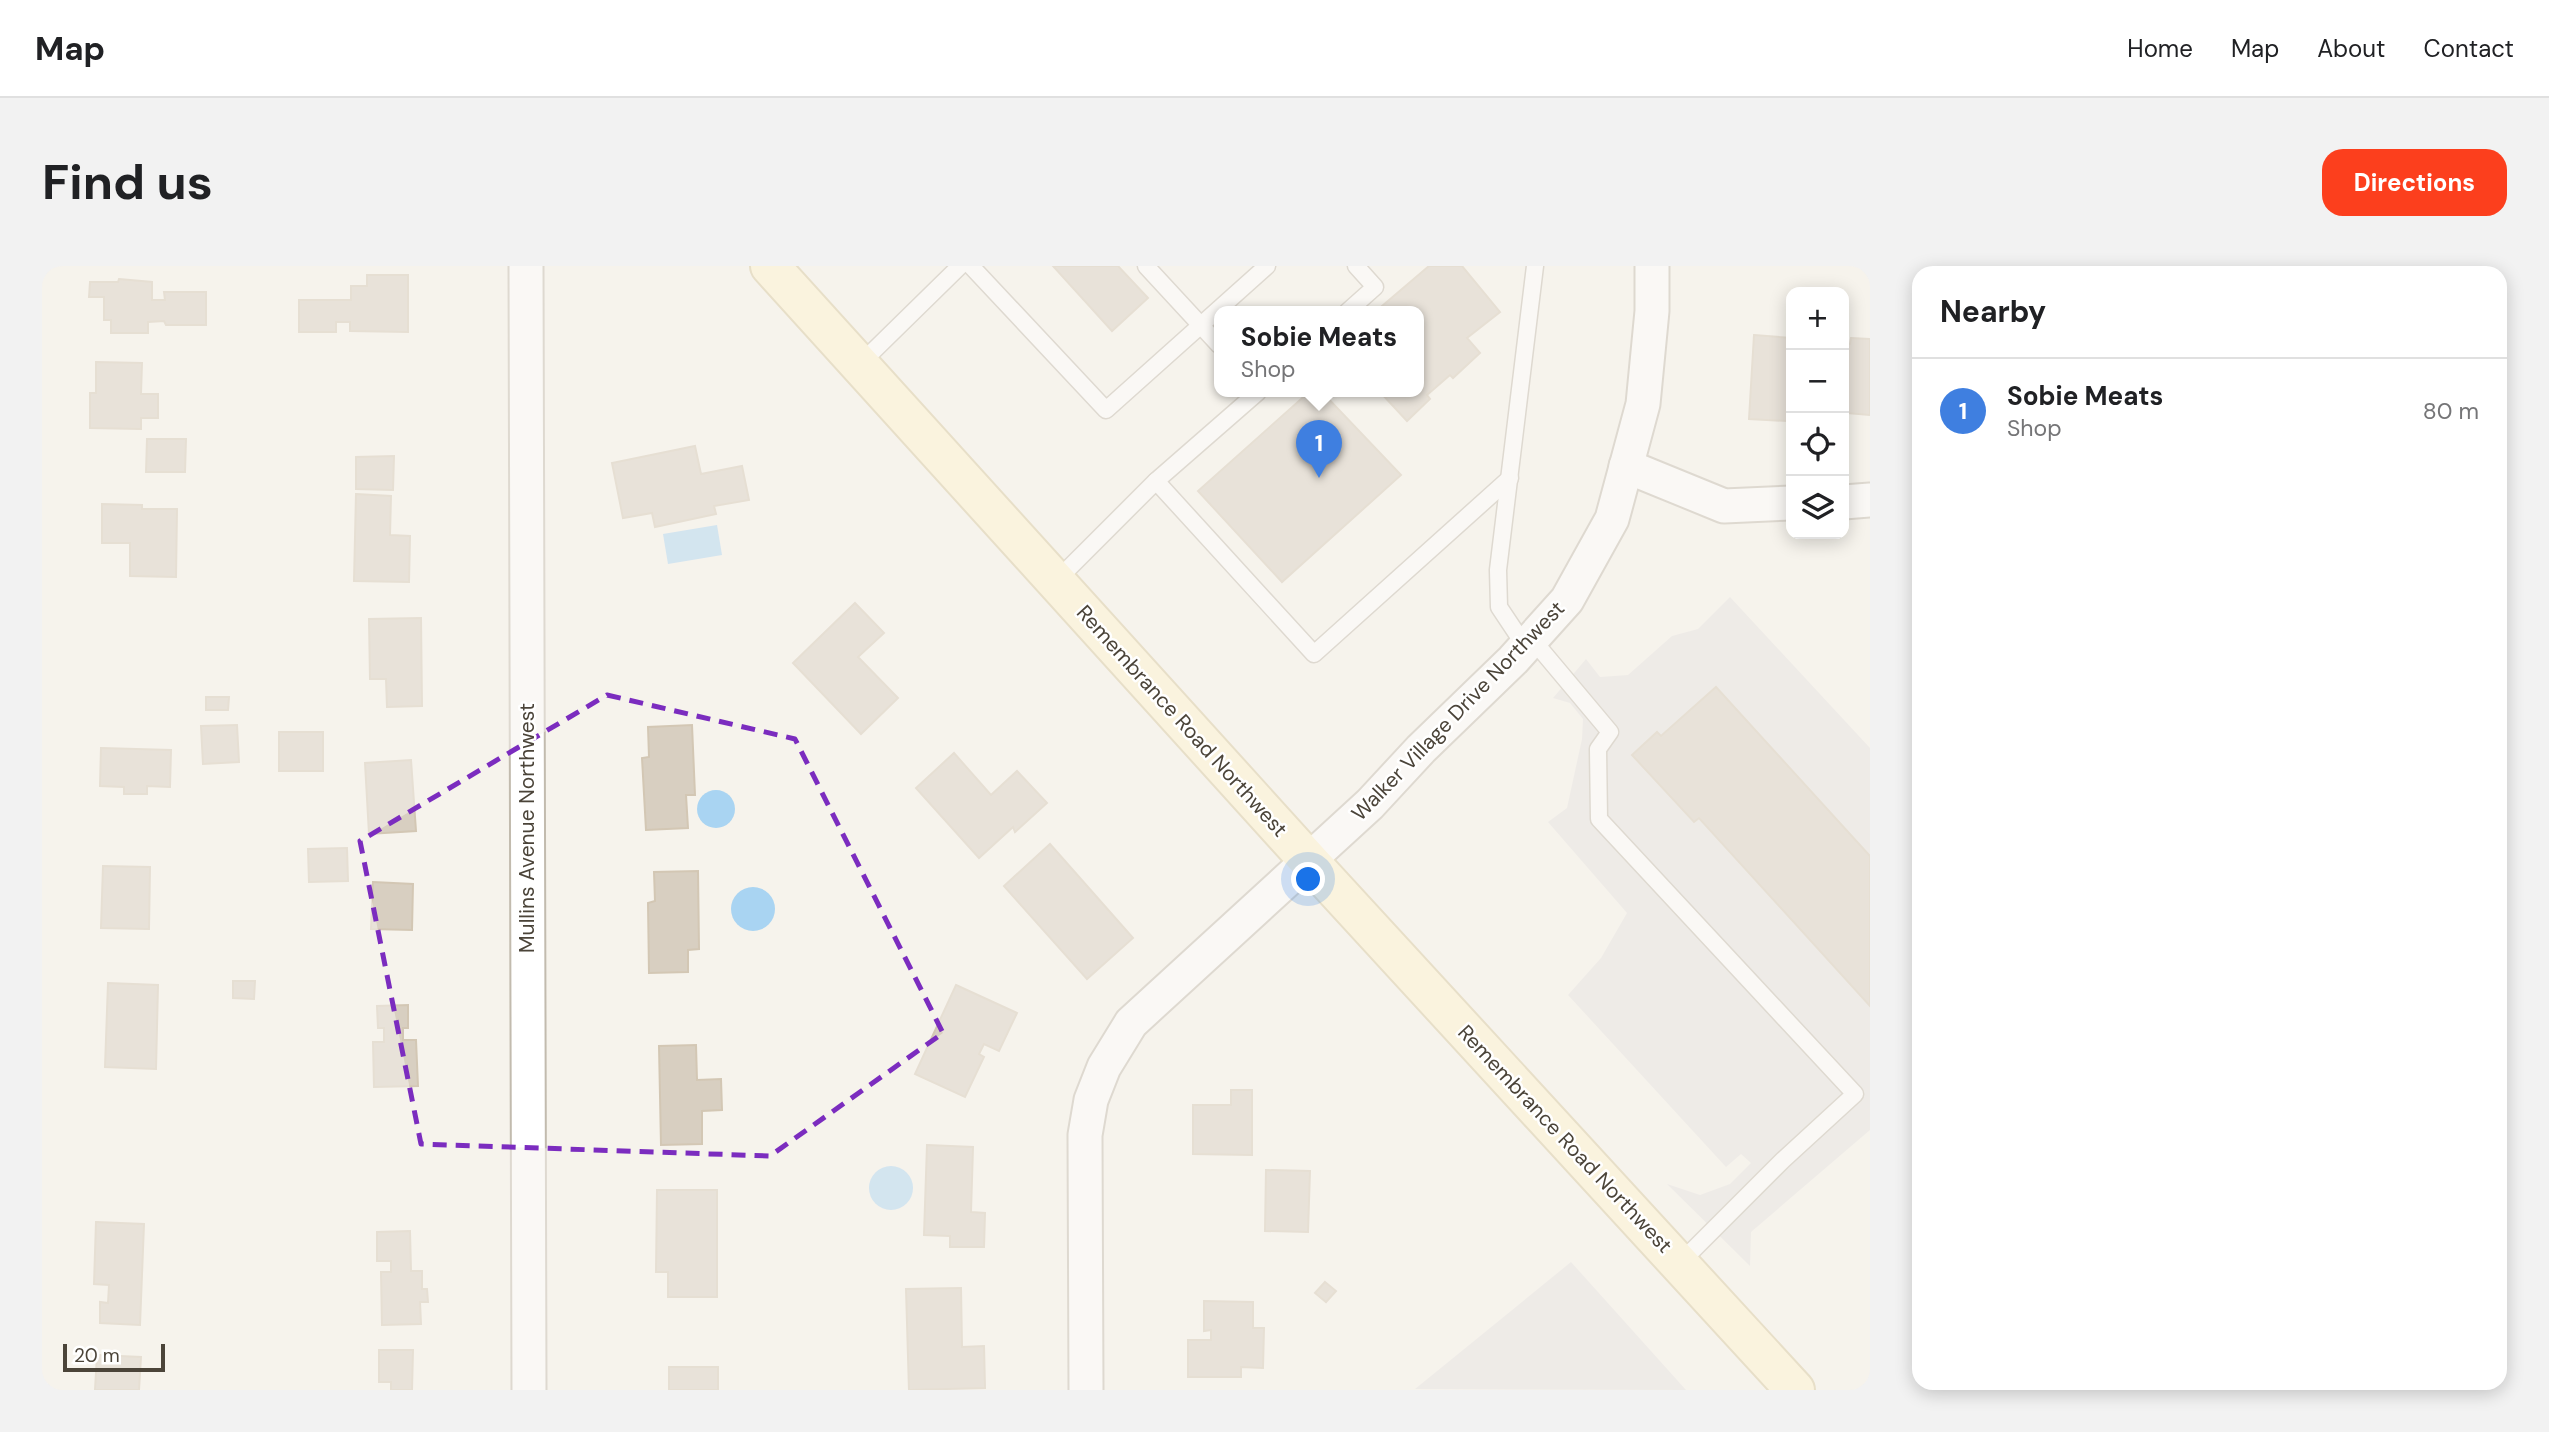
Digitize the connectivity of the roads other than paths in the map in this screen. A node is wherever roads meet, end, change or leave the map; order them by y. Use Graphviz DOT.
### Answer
graph roads {
  1 [pos="526,266"];
  2 [pos="771,266"];
  3 [pos="960,266"];
  4 [pos="971,266"];
  5 [pos="1146,266"];
  6 [pos="1267,266"];
  7 [pos="1356,266"];
  8 [pos="1535,266"];
  9 [pos="1653,266"];
  10 [pos="1221,306"];
  11 [pos="1353,306"];
  12 [pos="1214,312"];
  13 [pos="1200,324"];
  14 [pos="1214,339"];
  15 [pos="860,364"];
  16 [pos="1252,397"];
  17 [pos="1626,466"];
  18 [pos="1510,478"];
  19 [pos="1156,481"];
  20 [pos="1870,500"];
  21 [pos="1849,502"];
  22 [pos="1786,503"];
  23 [pos="1056,582"];
  24 [pos="1528,643"];
  25 [pos="1309,861"];
  26 [pos="1679,1264"];
  27 [pos="529,1390"];
  28 [pos="1086,1390"];
  29 [pos="1795,1390"];
  1 -- 27 [label="street, Mullins Avenue Northwest"];
  2 -- 15 [label="main road, Remembrance Road Northwest"];
  3 -- 15 [label="lane"];
  4 -- 13 [label="lane"];
  5 -- 13 [label="lane"];
  6 -- 10 [label="lane"];
  7 -- 11 [label="lane"];
  8 -- 18 [label="lane"];
  9 -- 17 [label="street, Walker Village Drive Northwest"];
  12 -- 13 [label="lane"];
  13 -- 14 [label="lane"];
  15 -- 23 [label="main road, Remembrance Road Northwest"];
  16 -- 19 [label="lane"];
  17 -- 22 [label="street"];
  17 -- 24 [label="street, Walker Village Drive Northwest"];
  18 -- 19 [label="lane"];
  18 -- 24 [label="lane"];
  19 -- 23 [label="lane"];
  20 -- 21 [label="street"];
  23 -- 25 [label="main road, Remembrance Road Northwest"];
  24 -- 25 [label="street, Walker Village Drive Northwest"];
  24 -- 26 [label="lane"];
  25 -- 26 [label="main road, Remembrance Road Northwest"];
  25 -- 28 [label="street, Walker Village Drive Northwest"];
  26 -- 29 [label="main road, Remembrance Road Northwest"];
}
